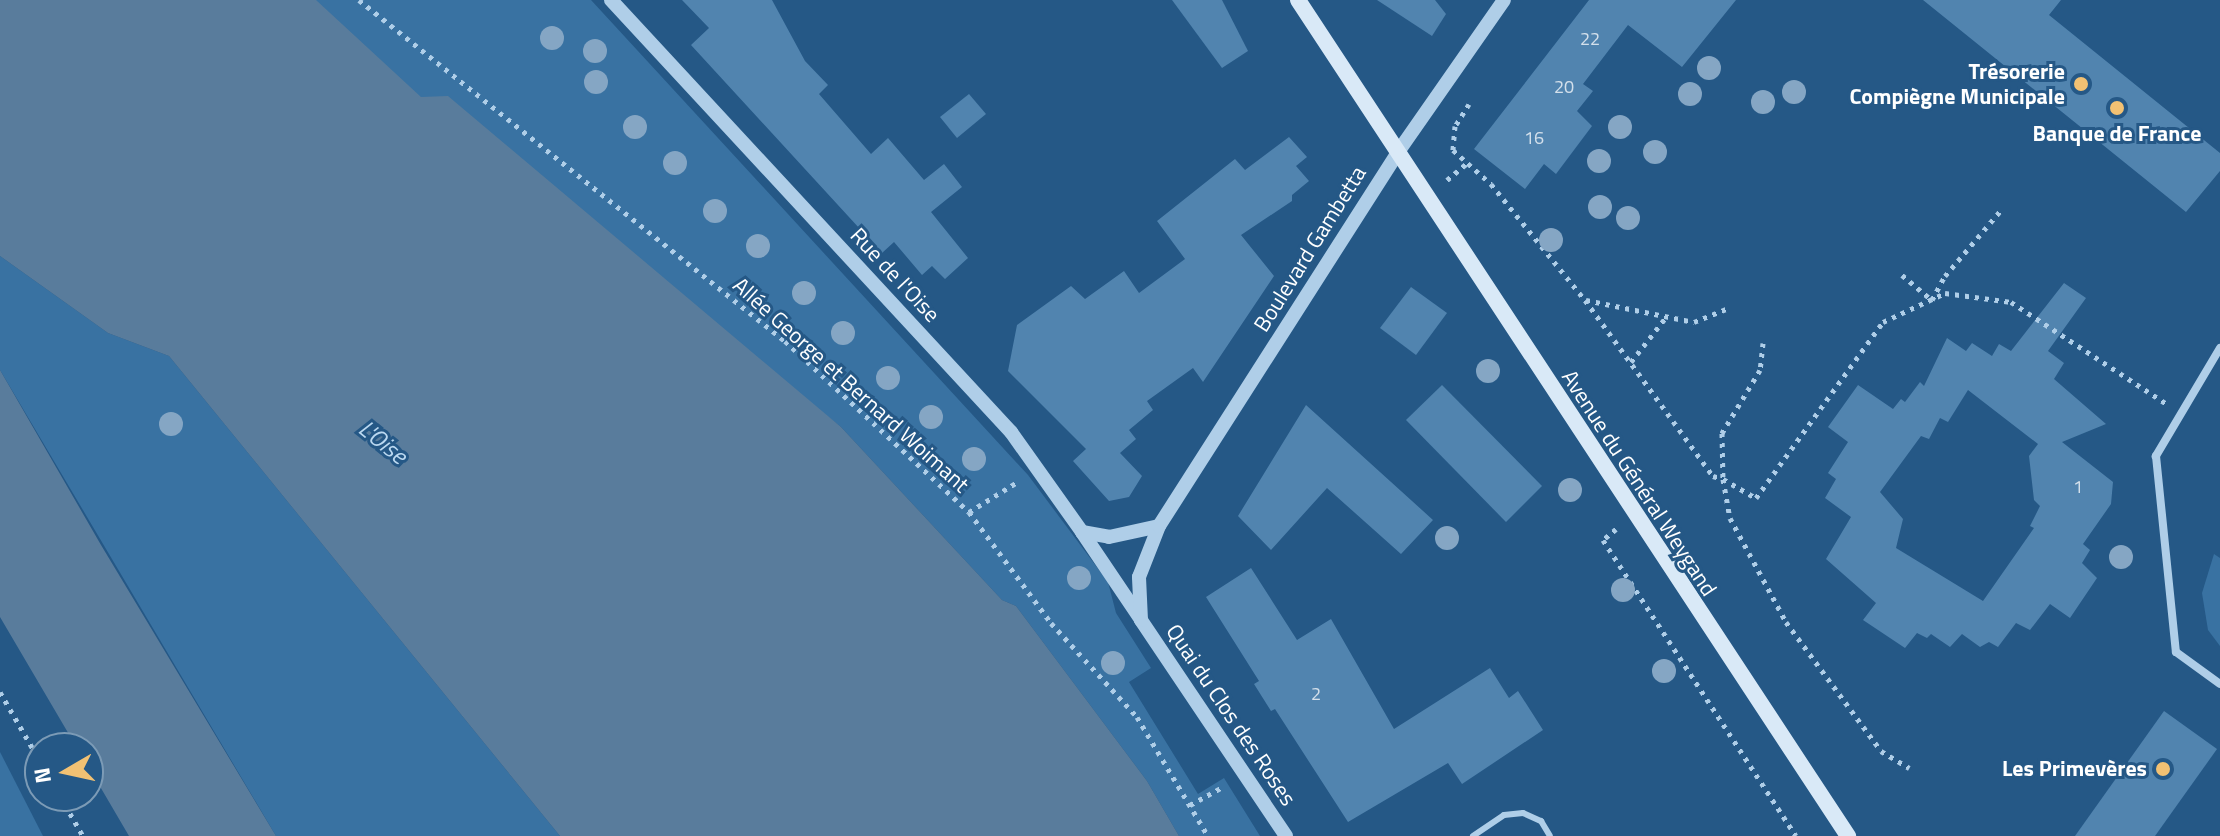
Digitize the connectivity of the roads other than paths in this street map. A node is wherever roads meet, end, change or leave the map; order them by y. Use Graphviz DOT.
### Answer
graph roads {
  1 [pos="611,0"];
  2 [pos="1298,0"];
  3 [pos="1504,0"];
  4 [pos="1398,152"];
  5 [pos="2220,348"];
  6 [pos="1159,526"];
  7 [pos="1082,532"];
  8 [pos="1141,620"];
  9 [pos="2220,684"];
  10 [pos="1286,836"];
  11 [pos="1473,836"];
  12 [pos="1550,836"];
  13 [pos="1848,836"];
  1 -- 7 [label="street, Rue de l'Oise"];
  2 -- 4 [label="main road, Avenue du Général Weygand"];
  3 -- 4 [label="street, Boulevard Gambetta"];
  4 -- 6 [label="street, Boulevard Gambetta"];
  4 -- 13 [label="main road, Avenue du Général Weygand"];
  5 -- 9 [label="street"];
  6 -- 7 [label="street"];
  6 -- 8 [label="street, Quai du Clos des Roses"];
  7 -- 8 [label="street, Rue de l'Oise"];
  8 -- 10 [label="street, Quai du Clos des Roses"];
  11 -- 12 [label="lane"];
}
